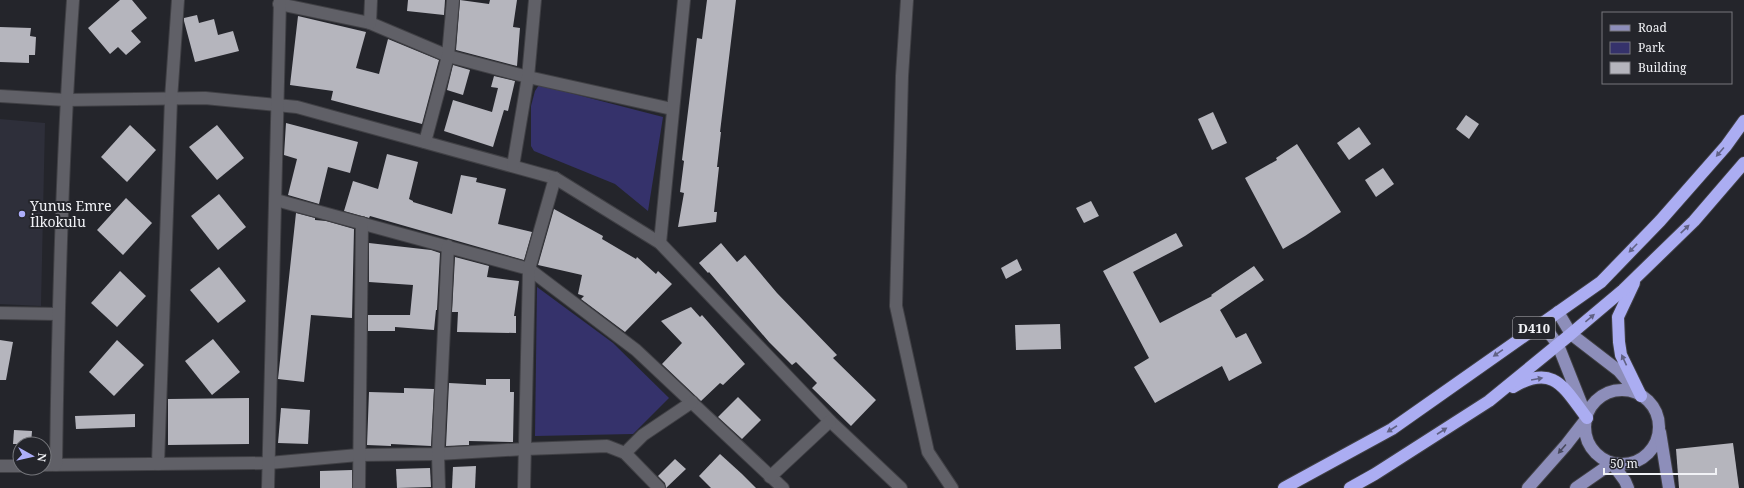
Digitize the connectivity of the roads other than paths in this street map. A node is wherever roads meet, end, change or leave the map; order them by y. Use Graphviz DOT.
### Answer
graph roads {
  1 [pos="73,0"];
  2 [pos="178,0"];
  3 [pos="371,0"];
  4 [pos="453,0"];
  5 [pos="535,0"];
  6 [pos="684,0"];
  7 [pos="908,0"];
  8 [pos="280,2"];
  9 [pos="370,23"];
  10 [pos="448,56"];
  11 [pos="528,77"];
  12 [pos="0,96"];
  13 [pos="171,99"];
  14 [pos="66,100"];
  15 [pos="276,105"];
  16 [pos="672,109"];
  17 [pos="1744,121"];
  18 [pos="425,142"];
  19 [pos="1744,163"];
  20 [pos="513,166"];
  21 [pos="555,178"];
  22 [pos="276,200"];
  23 [pos="362,223"];
  24 [pos="660,243"];
  25 [pos="448,246"];
  26 [pos="529,269"];
  27 [pos="1636,277"];
  28 [pos="1558,312"];
  29 [pos="0,313"];
  30 [pos="58,314"];
  31 [pos="1542,323"];
  32 [pos="1571,334"];
  33 [pos="1558,345"];
  34 [pos="1641,396"];
  35 [pos="1489,401"];
  36 [pos="692,402"];
  37 [pos="1587,418"];
  38 [pos="1658,419"];
  39 [pos="830,421"];
  40 [pos="52,436"];
  41 [pos="525,449"];
  42 [pos="625,452"];
  43 [pos="438,454"];
  44 [pos="358,455"];
  45 [pos="269,463"];
  46 [pos="1612,463"];
  47 [pos="158,464"];
  48 [pos="52,465"];
  49 [pos="0,466"];
  50 [pos="12,466"];
  51 [pos="770,477"];
  52 [pos="268,488"];
  53 [pos="359,488"];
  54 [pos="439,488"];
  55 [pos="524,488"];
  56 [pos="659,488"];
  57 [pos="783,488"];
  58 [pos="900,488"];
  59 [pos="952,488"];
  60 [pos="1284,488"];
  61 [pos="1350,488"];
  62 [pos="1528,488"];
  63 [pos="1576,488"];
  64 [pos="1628,488"];
  65 [pos="1668,488"];
  1 -- 14 [label="street"];
  2 -- 13 [label="street"];
  3 -- 9 [label="street"];
  4 -- 10 [label="street"];
  5 -- 11 [label="street"];
  6 -- 16 [label="street"];
  7 -- 59 [label="street"];
  8 -- 9 [label="street"];
  8 -- 15 [label="street"];
  9 -- 10 [label="street"];
  10 -- 11 [label="street"];
  10 -- 18 [label="street"];
  11 -- 16 [label="street"];
  11 -- 20 [label="street"];
  12 -- 14 [label="street"];
  13 -- 14 [label="street"];
  13 -- 15 [label="street"];
  13 -- 47 [label="street"];
  14 -- 30 [label="street"];
  15 -- 18 [label="street"];
  15 -- 22 [label="street"];
  16 -- 24 [label="street"];
  17 -- 28 [label="highway, D410, one-way"];
  18 -- 20 [label="street"];
  27 -- 19 [label="highway, D410, one-way"];
  20 -- 21 [label="street"];
  21 -- 24 [label="street"];
  21 -- 26 [label="street"];
  22 -- 23 [label="street"];
  22 -- 45 [label="street"];
  23 -- 25 [label="street"];
  23 -- 44 [label="street"];
  24 -- 39 [label="street"];
  25 -- 26 [label="street"];
  25 -- 43 [label="street"];
  26 -- 36 [label="street"];
  26 -- 41 [label="street"];
  32 -- 27 [label="highway, D410, one-way"];
  34 -- 27 [label="highway, one-way"];
  28 -- 31 [label="highway, D410"];
  28 -- 32 [label="main road"];
  29 -- 30 [label="street"];
  30 -- 40 [label="street"];
  31 -- 33 [label="main road"];
  31 -- 60 [label="highway, D410, one-way"];
  32 -- 33 [label="highway, D410"];
  32 -- 34 [label="main road"];
  33 -- 35 [label="highway, D410"];
  33 -- 37 [label="main road"];
  34 -- 37 [label="main road"];
  34 -- 38 [label="main road"];
  35 -- 37 [label="highway, one-way"];
  61 -- 35 [label="highway, D410, one-way"];
  36 -- 42 [label="street"];
  36 -- 51 [label="street"];
  37 -- 46 [label="main road"];
  37 -- 62 [label="main road, one-way"];
  38 -- 46 [label="main road"];
  38 -- 65 [label="main road"];
  39 -- 51 [label="street"];
  39 -- 58 [label="street"];
  41 -- 42 [label="street"];
  41 -- 43 [label="street"];
  41 -- 55 [label="street"];
  42 -- 56 [label="street"];
  43 -- 44 [label="street"];
  43 -- 54 [label="street"];
  44 -- 45 [label="street"];
  44 -- 53 [label="street"];
  45 -- 47 [label="street"];
  45 -- 52 [label="street"];
  46 -- 63 [label="main road"];
  46 -- 64 [label="main road"];
  47 -- 48 [label="street"];
  49 -- 50 [label="street"];
  51 -- 57 [label="street"];
}
